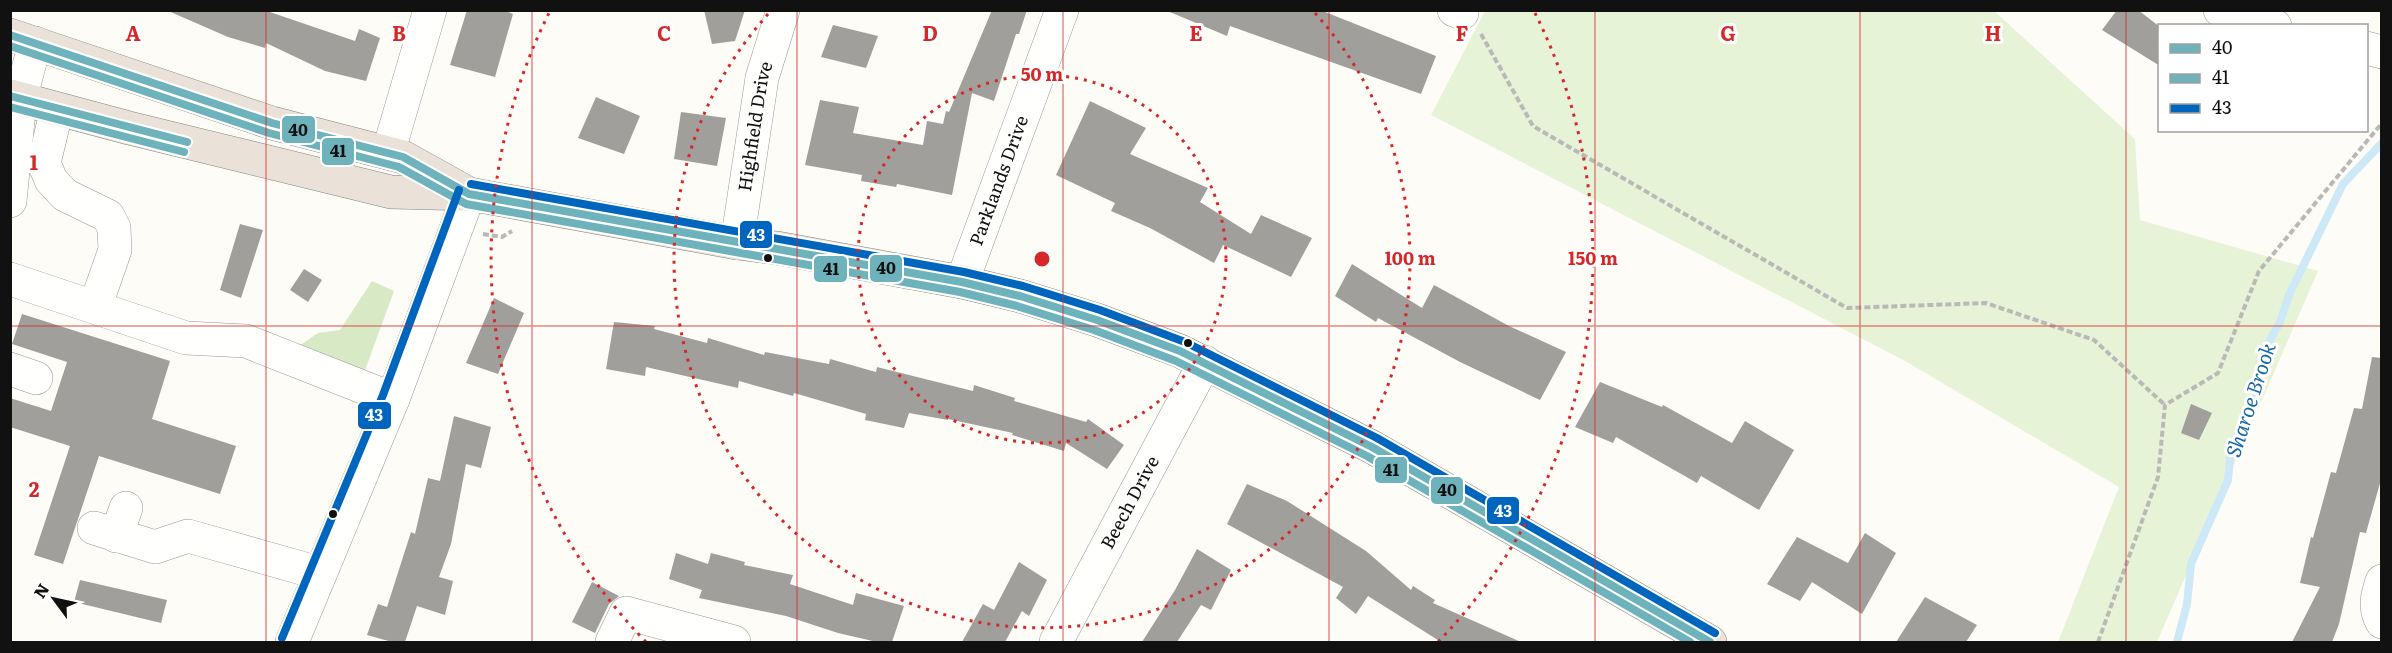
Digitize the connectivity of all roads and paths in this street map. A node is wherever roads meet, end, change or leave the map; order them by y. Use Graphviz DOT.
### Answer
graph roads {
  1 [pos="430,10"];
  2 [pos="783,10"];
  3 [pos="1062,10"];
  4 [pos="2220,10"];
  5 [pos="1458,12"];
  6 [pos="2268,24"];
  7 [pos="23,39"];
  8 [pos="15,98"];
  9 [pos="57,109"];
  10 [pos="2382,123"];
  11 [pos="388,153"];
  12 [pos="469,194"];
  13 [pos="10,201"];
  14 [pos="737,243"];
  15 [pos="10,279"];
  16 [pos="962,282"];
  17 [pos="95,307"];
  18 [pos="1205,362"];
  19 [pos="393,399"];
  20 [pos="2165,405"];
  21 [pos="112,524"];
  22 [pos="319,573"];
  23 [pos="2382,582"];
  24 [pos="2382,622"];
  25 [pos="2382,628"];
  26 [pos="292,642"];
  27 [pos="612,642"];
  28 [pos="734,642"];
  29 [pos="1056,642"];
  30 [pos="1710,642"];
  31 [pos="2098,642"];
  32 [pos="2372,642"];
  1 -- 11 [label="street"];
  2 -- 14 [label="street, Highfield Drive"];
  3 -- 16 [label="street, Parklands Drive"];
  4 -- 6 [label="street"];
  5 -- 20 [label="path"];
  7 -- 8 [label="street"];
  7 -- 11 [label="highway"];
  8 -- 9 [label="highway"];
  8 -- 13 [label="street"];
  9 -- 12 [label="highway"];
  9 -- 17 [label="street"];
  10 -- 20 [label="path"];
  11 -- 12 [label="highway"];
  12 -- 14 [label="highway"];
  12 -- 19 [label="street"];
  14 -- 16 [label="highway"];
  15 -- 17 [label="street"];
  16 -- 18 [label="highway"];
  17 -- 19 [label="street"];
  18 -- 29 [label="street, Beech Drive"];
  18 -- 30 [label="highway"];
  19 -- 22 [label="street"];
  20 -- 31 [label="path"];
  21 -- 22 [label="street"];
  22 -- 26 [label="street"];
  23 -- 24 [label="street"];
  25 -- 32 [label="street"];
  27 -- 28 [label="street"];
}
